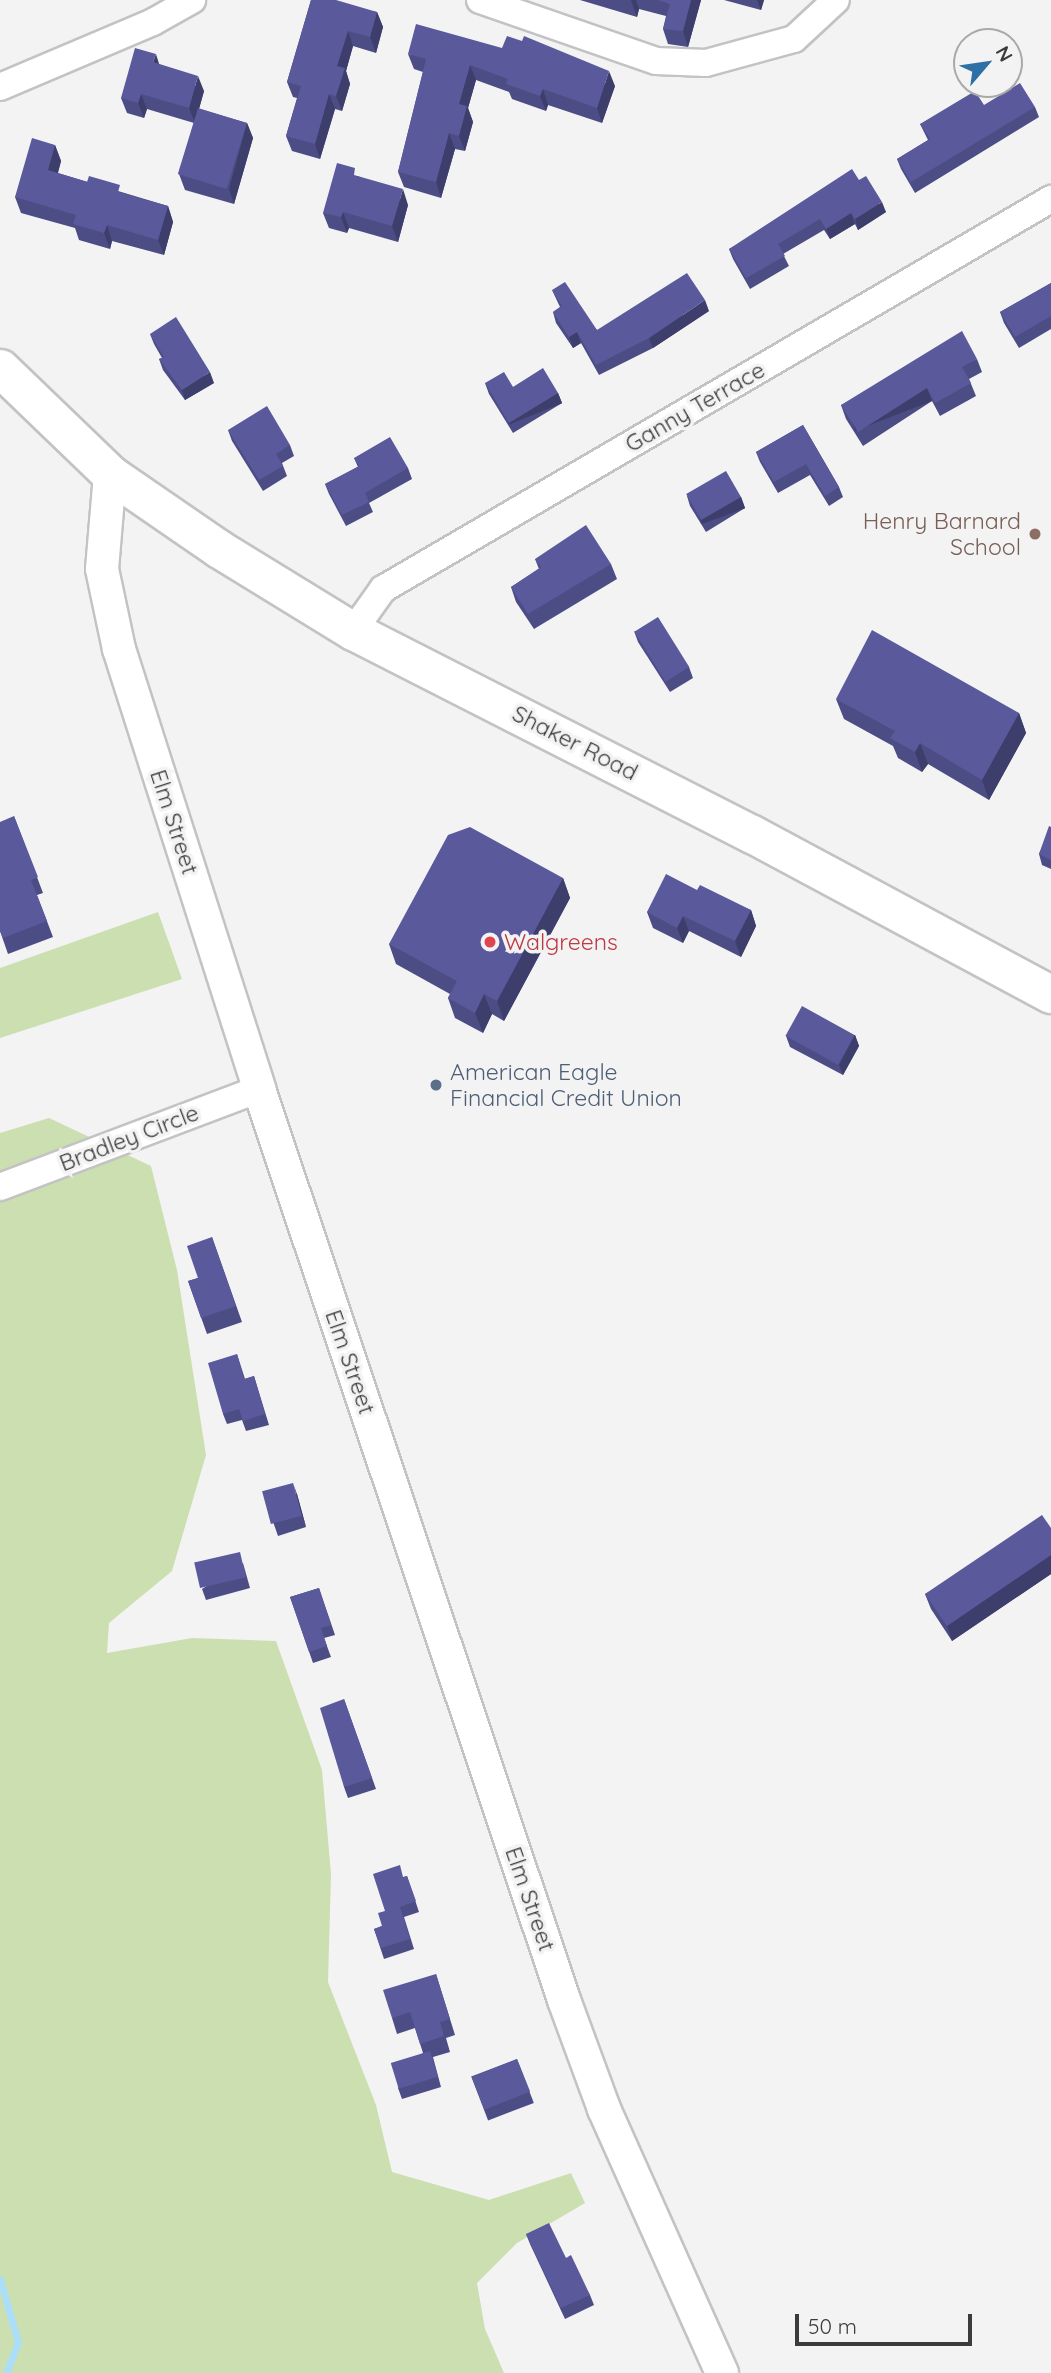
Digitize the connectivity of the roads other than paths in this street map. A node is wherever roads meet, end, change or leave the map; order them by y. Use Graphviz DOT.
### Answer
graph roads {
  1 [pos="192,0"];
  2 [pos="480,0"];
  3 [pos="836,0"];
  4 [pos="0,87"];
  5 [pos="1051,199"];
  6 [pos="0,368"];
  7 [pos="110,474"];
  8 [pos="353,631"];
  9 [pos="1051,993"];
  10 [pos="259,1089"];
  11 [pos="0,1187"];
  12 [pos="722,2373"];
  1 -- 4 [label="street"];
  2 -- 3 [label="street"];
  5 -- 8 [label="street, Ganny Terrace"];
  6 -- 7 [label="main road"];
  7 -- 8 [label="main road, Shaker Road"];
  7 -- 10 [label="street, Elm Street"];
  8 -- 9 [label="main road, Shaker Road"];
  10 -- 11 [label="street, Bradley Circle"];
  10 -- 12 [label="street, Elm Street"];
}
